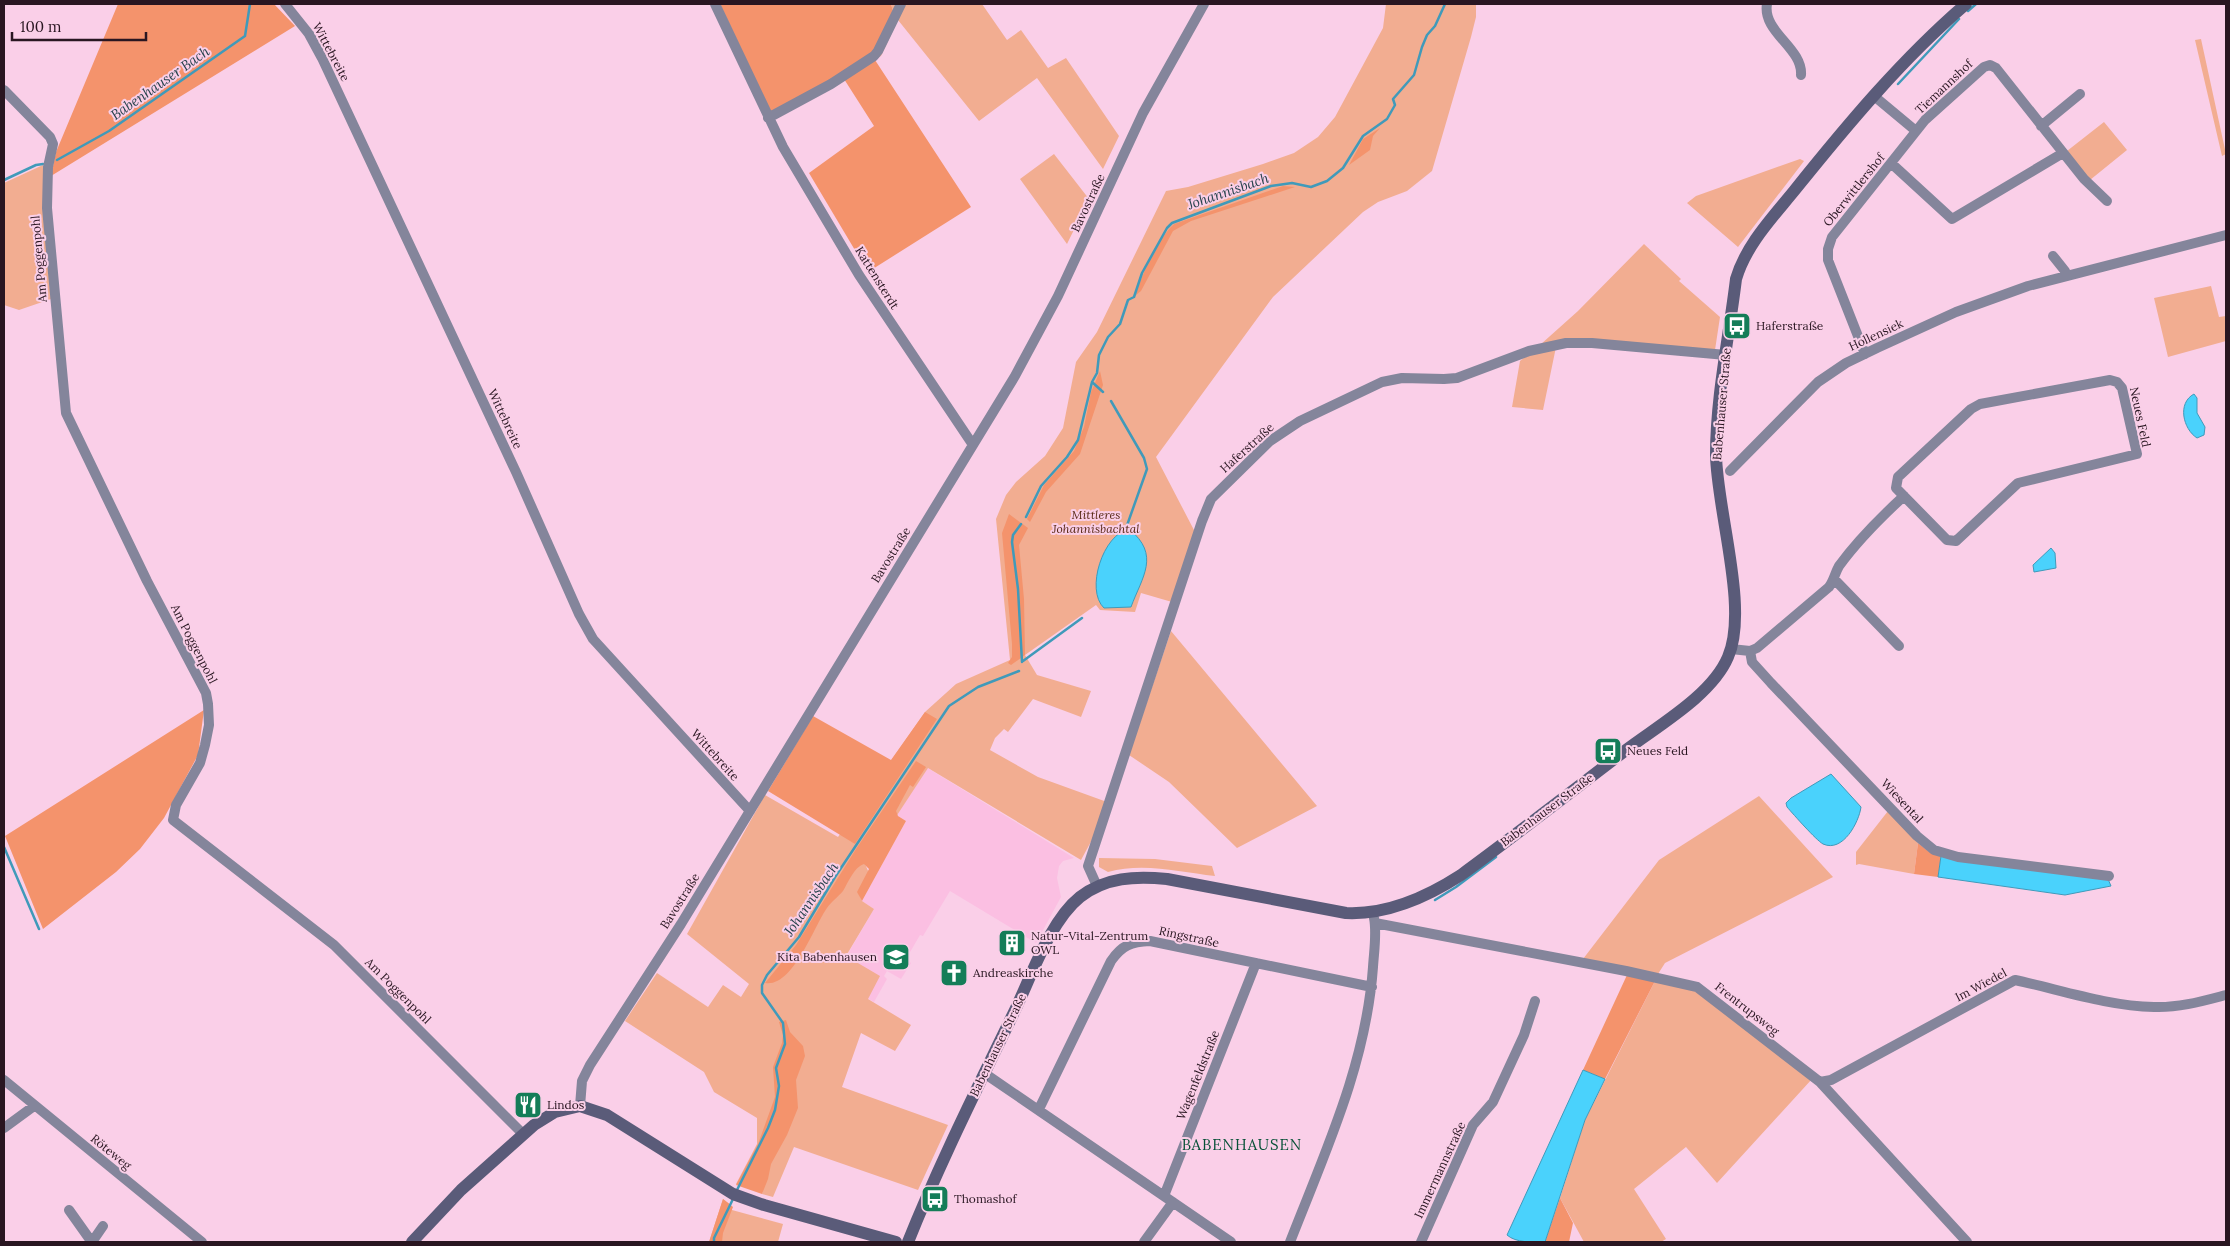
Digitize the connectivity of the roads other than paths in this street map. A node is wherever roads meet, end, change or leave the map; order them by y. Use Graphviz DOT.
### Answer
graph roads {
  1 [pos="715,4"];
  2 [pos="901,4"];
  3 [pos="1204,4"];
  4 [pos="1767,4"];
  5 [pos="1966,4"];
  6 [pos="291,6"];
  7 [pos="1801,75"];
  8 [pos="4,90"];
  9 [pos="2080,94"];
  10 [pos="1874,96"];
  11 [pos="768,118"];
  12 [pos="2041,126"];
  13 [pos="1916,131"];
  14 [pos="2063,153"];
  15 [pos="1892,164"];
  16 [pos="2107,201"];
  17 [pos="2226,235"];
  18 [pos="2053,256"];
  19 [pos="2066,276"];
  20 [pos="1865,354"];
  21 [pos="1726,355"];
  22 [pos="973,446"];
  23 [pos="1730,470"];
  24 [pos="1904,496"];
  25 [pos="1834,580"];
  26 [pos="1899,646"];
  27 [pos="1731,648"];
  28 [pos="1750,651"];
  29 [pos="750,811"];
  30 [pos="2109,876"];
  31 [pos="1097,886"];
  32 [pos="1374,918"];
  33 [pos="1256,963"];
  34 [pos="1372,987"];
  35 [pos="2226,995"];
  36 [pos="1534,1001"];
  37 [pos="984,1073"];
  38 [pos="4,1080"];
  39 [pos="1820,1082"];
  40 [pos="34,1106"];
  41 [pos="580,1106"];
  42 [pos="1039,1109"];
  43 [pos="4,1128"];
  44 [pos="524,1134"];
  45 [pos="1164,1196"];
  46 [pos="1173,1202"];
  47 [pos="68,1210"];
  48 [pos="103,1226"];
  49 [pos="91,1242"];
  50 [pos="202,1242"];
  51 [pos="412,1242"];
  52 [pos="896,1242"];
  53 [pos="908,1242"];
  54 [pos="1144,1242"];
  55 [pos="1231,1242"];
  56 [pos="1290,1242"];
  57 [pos="1421,1242"];
  58 [pos="1967,1242"];
  1 -- 11 [label="street, Kattensterdt"];
  2 -- 11 [label="street"];
  3 -- 22 [label="street, Bavostraße"];
  4 -- 7 [label="street"];
  5 -- 10 [label="main road, Babenhauser Straße"];
  6 -- 29 [label="street, Wittebreite"];
  8 -- 44 [label="street, Am Poggenpohl"];
  9 -- 12 [label="street"];
  10 -- 13 [label="street, Tiemannshof"];
  10 -- 21 [label="main road, Babenhauser Straße"];
  11 -- 22 [label="street, Kattensterdt"];
  12 -- 13 [label="street, Tiemannshof"];
  12 -- 14 [label="street, Tiemannshof"];
  13 -- 15 [label="street, Oberwittlershof"];
  14 -- 15 [label="street"];
  14 -- 16 [label="street, Tiemannshof"];
  15 -- 20 [label="street, Oberwittlershof"];
  17 -- 19 [label="street, Hollensiek"];
  18 -- 19 [label="street"];
  19 -- 20 [label="street, Hollensiek"];
  20 -- 23 [label="street, Hollensiek"];
  21 -- 27 [label="main road, Babenhauser Straße"];
  21 -- 31 [label="street, Haferstraße"];
  22 -- 29 [label="street, Bavostraße"];
  24 -- 24 [label="street, Neues Feld"];
  24 -- 25 [label="street"];
  25 -- 26 [label="street"];
  25 -- 28 [label="street"];
  27 -- 28 [label="street"];
  27 -- 32 [label="main road, Babenhauser Straße"];
  28 -- 30 [label="street, Wiesental"];
  29 -- 41 [label="street, Bavostraße"];
  31 -- 32 [label="main road, Babenhauser Straße"];
  31 -- 37 [label="main road, Babenhauser Straße"];
  32 -- 34 [label="street"];
  32 -- 39 [label="street, Frentrupsweg"];
  33 -- 34 [label="street, Ringstraße"];
  33 -- 42 [label="street, Ringstraße"];
  33 -- 45 [label="street, Wagenfeldstraße"];
  34 -- 56 [label="street"];
  35 -- 39 [label="street, Im Wiedel"];
  36 -- 57 [label="street, Immermannstraße"];
  37 -- 42 [label="street"];
  37 -- 53 [label="main road, Babenhauser Straße"];
  38 -- 40 [label="street, Röteweg"];
  39 -- 58 [label="street, Frentrupsweg"];
  40 -- 43 [label="street"];
  40 -- 50 [label="street, Röteweg"];
  41 -- 44 [label="main road"];
  41 -- 52 [label="main road"];
  42 -- 45 [label="street"];
  44 -- 51 [label="main road"];
  45 -- 46 [label="street"];
  46 -- 54 [label="street"];
  46 -- 55 [label="street"];
  47 -- 49 [label="street"];
  48 -- 49 [label="street"];
}
